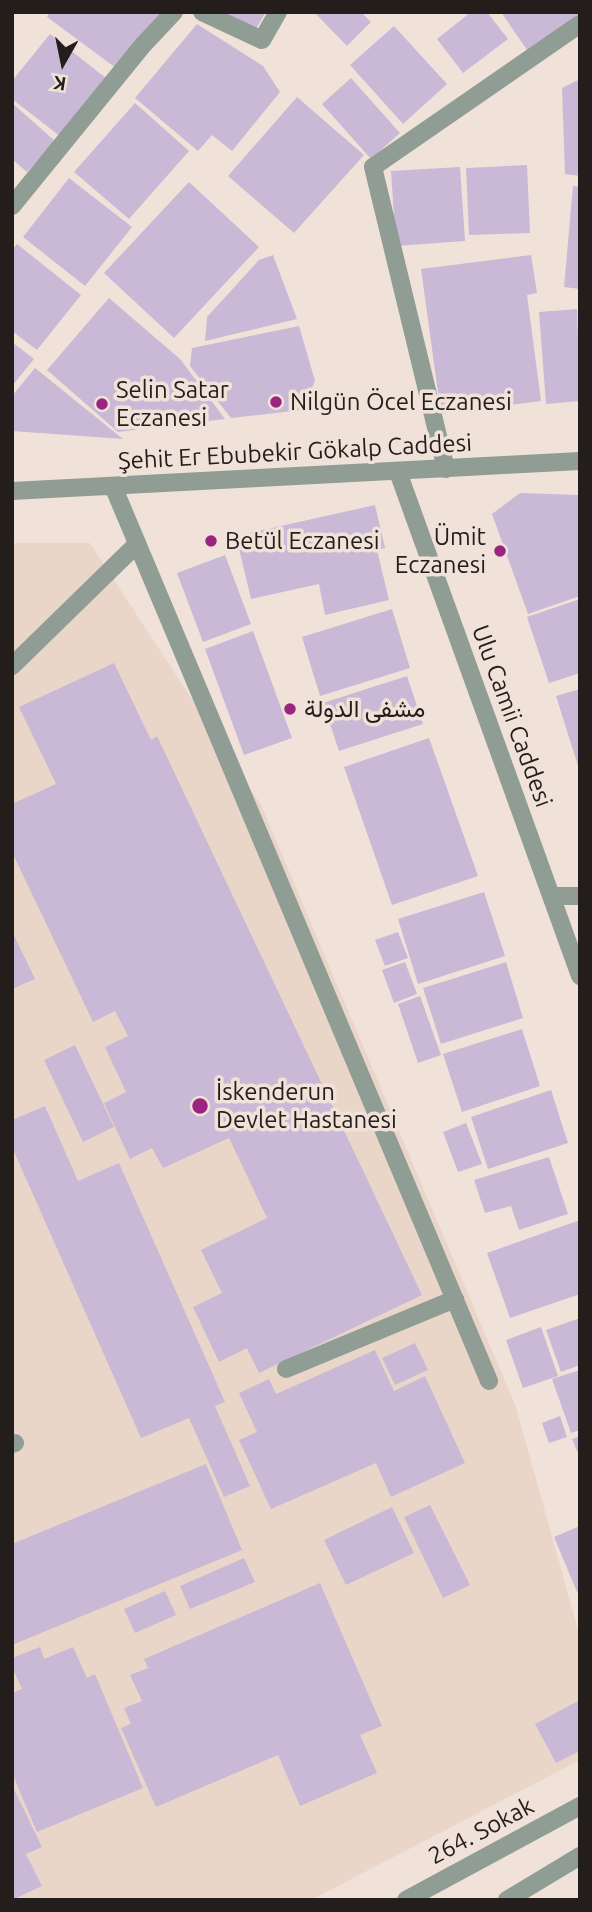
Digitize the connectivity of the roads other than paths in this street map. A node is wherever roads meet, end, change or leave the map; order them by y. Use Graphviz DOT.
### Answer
graph roads {
  1 [pos="174,12"];
  2 [pos="202,12"];
  3 [pos="278,12"];
  4 [pos="580,24"];
  5 [pos="12,206"];
  6 [pos="580,461"];
  7 [pos="446,469"];
  8 [pos="398,472"];
  9 [pos="113,486"];
  10 [pos="12,491"];
  11 [pos="137,544"];
  12 [pos="12,666"];
  13 [pos="551,896"];
  14 [pos="580,896"];
  15 [pos="580,976"];
  16 [pos="455,1299"];
  17 [pos="286,1369"];
  18 [pos="489,1381"];
  19 [pos="580,1806"];
  20 [pos="580,1856"];
  21 [pos="406,1900"];
  22 [pos="507,1900"];
  1 -- 5 [label="street"];
  2 -- 3 [label="street"];
  4 -- 7 [label="street"];
  6 -- 7 [label="street, Şehit Er Ebubekir Gökalp Caddesi"];
  7 -- 8 [label="street, Şehit Er Ebubekir Gökalp Caddesi"];
  8 -- 9 [label="street, Şehit Er Ebubekir Gökalp Caddesi"];
  8 -- 13 [label="street, Ulu Camii Caddesi"];
  9 -- 10 [label="street, Şehit Er Ebubekir Gökalp Caddesi"];
  9 -- 11 [label="street"];
  11 -- 12 [label="street"];
  11 -- 16 [label="street"];
  13 -- 14 [label="street"];
  13 -- 15 [label="street, Ulu Camii Caddesi"];
  16 -- 17 [label="street"];
  16 -- 18 [label="street"];
  19 -- 21 [label="street, 264. Sokak"];
  20 -- 22 [label="street"];
}
